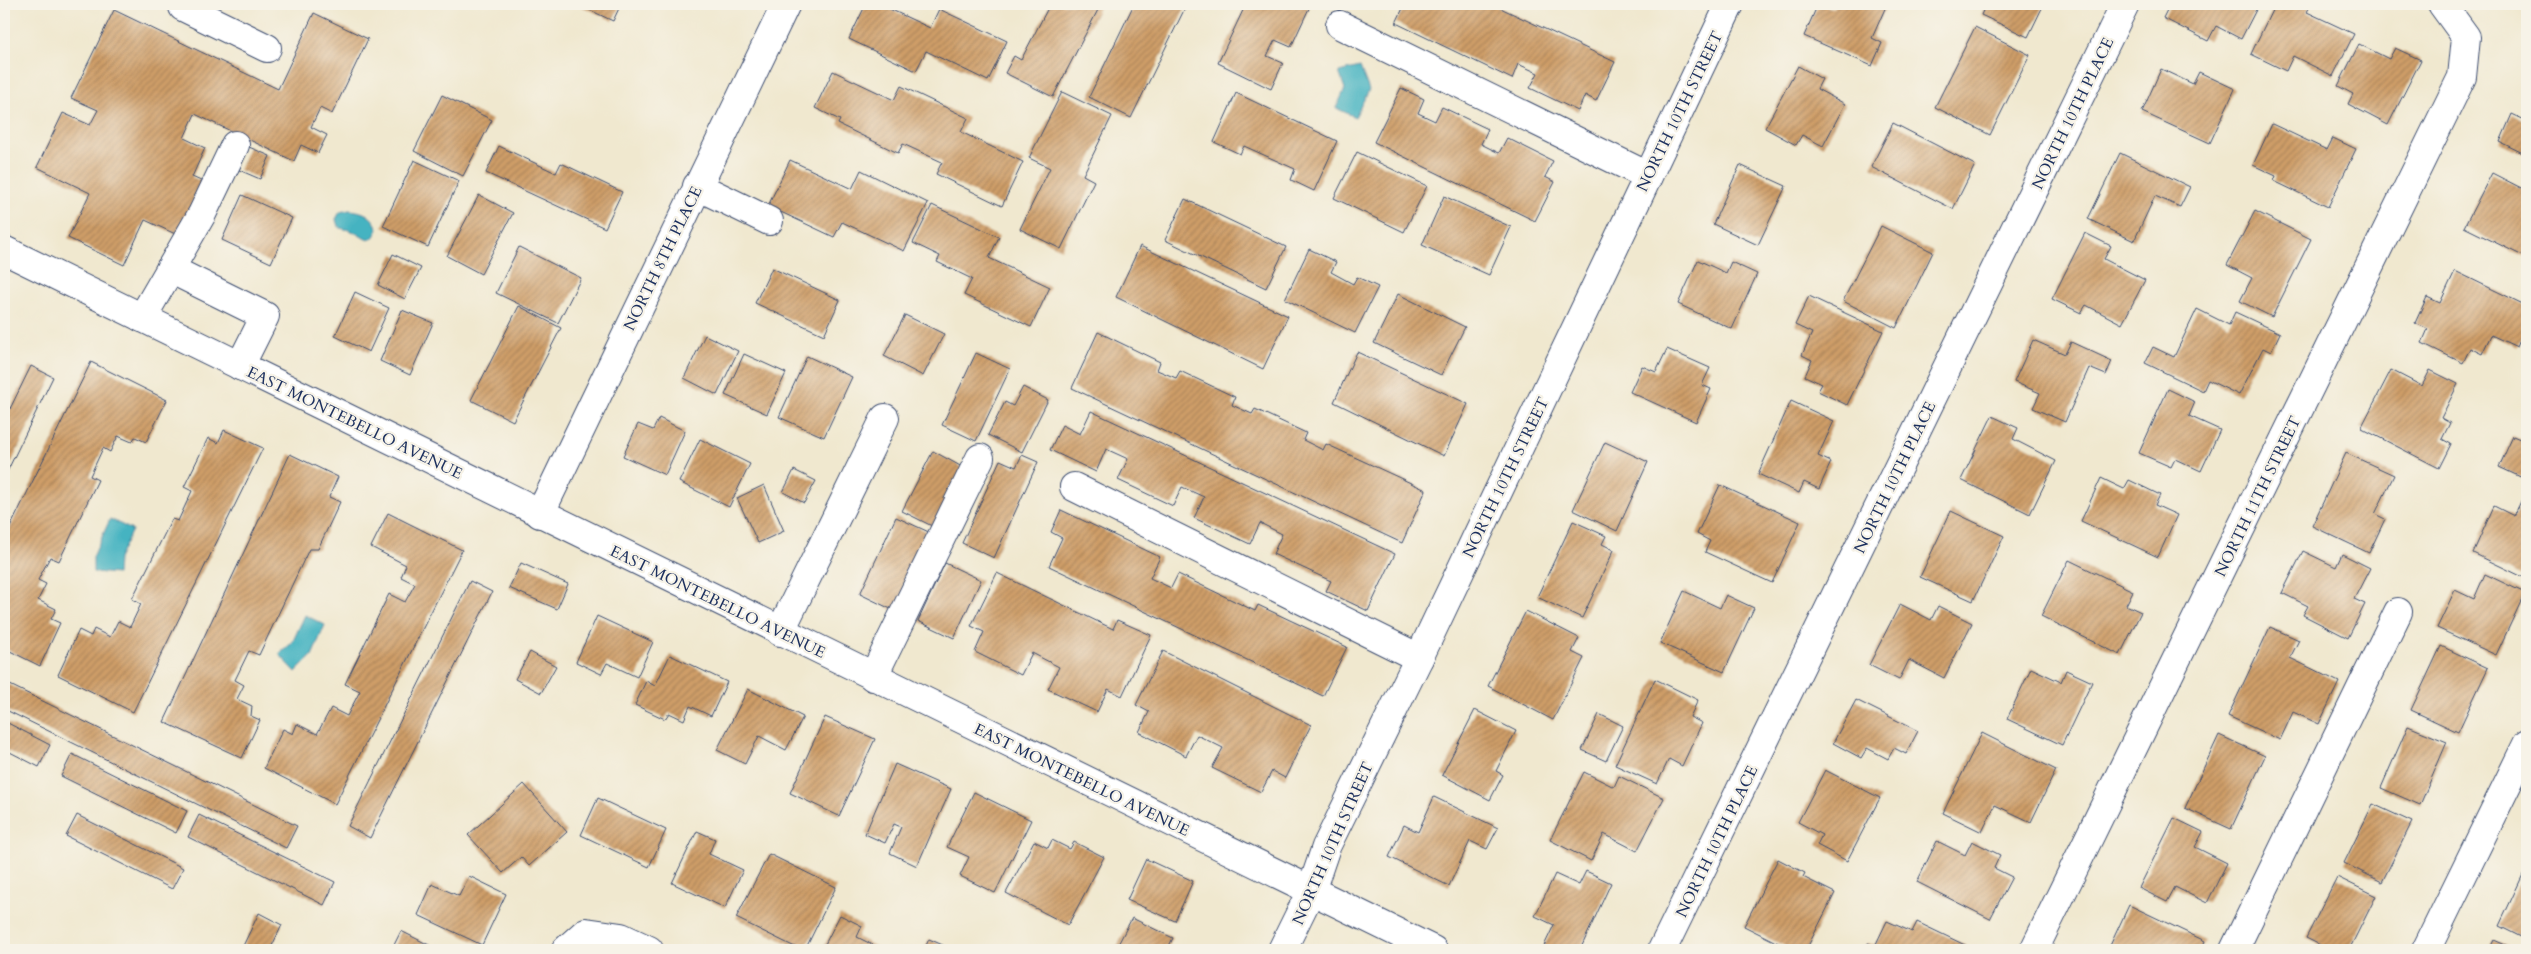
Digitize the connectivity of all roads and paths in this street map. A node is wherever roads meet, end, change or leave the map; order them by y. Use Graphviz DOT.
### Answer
graph roads {
  1 [pos="786,4"];
  2 [pos="1730,4"];
  3 [pos="2125,4"];
  4 [pos="2442,4"];
  5 [pos="182,5"];
  6 [pos="1340,25"];
  7 [pos="267,48"];
  8 [pos="235,145"];
  9 [pos="1648,176"];
  10 [pos="697,186"];
  11 [pos="769,221"];
  12 [pos="4,250"];
  13 [pos="170,269"];
  14 [pos="142,318"];
  15 [pos="240,366"];
  16 [pos="885,418"];
  17 [pos="980,458"];
  18 [pos="1074,487"];
  19 [pos="540,514"];
  20 [pos="2398,612"];
  21 [pos="780,632"];
  22 [pos="1419,658"];
  23 [pos="873,677"];
  24 [pos="2527,744"];
  25 [pos="1311,891"];
  26 [pos="566,950"];
  27 [pos="649,950"];
  28 [pos="1282,950"];
  29 [pos="1433,950"];
  30 [pos="1662,950"];
  31 [pos="2034,950"];
  32 [pos="2234,950"];
  33 [pos="2426,950"];
  1 -- 10 [label="street, NORTH 8TH PLACE"];
  2 -- 9 [label="street, NORTH 10TH STREET"];
  3 -- 30 [label="street, NORTH 10TH PLACE"];
  4 -- 31 [label="street, NORTH 11TH STREET"];
  5 -- 7 [label="street"];
  6 -- 9 [label="street"];
  8 -- 13 [label="street"];
  9 -- 22 [label="street, NORTH 10TH STREET"];
  10 -- 11 [label="street"];
  10 -- 19 [label="street, NORTH 8TH PLACE"];
  12 -- 14 [label="street, EAST MONTEBELLO AVENUE"];
  13 -- 14 [label="street"];
  13 -- 15 [label="street"];
  14 -- 15 [label="street, EAST MONTEBELLO AVENUE"];
  15 -- 19 [label="street, EAST MONTEBELLO AVENUE"];
  16 -- 21 [label="street"];
  17 -- 23 [label="street"];
  18 -- 22 [label="street"];
  19 -- 21 [label="street, EAST MONTEBELLO AVENUE"];
  20 -- 32 [label="street"];
  21 -- 23 [label="street, EAST MONTEBELLO AVENUE"];
  22 -- 25 [label="street, NORTH 10TH STREET"];
  23 -- 25 [label="street, EAST MONTEBELLO AVENUE"];
  24 -- 33 [label="street"];
  25 -- 28 [label="street, NORTH 10TH STREET"];
  25 -- 29 [label="street, EAST MONTEBELLO AVENUE"];
  26 -- 27 [label="street"];
}
